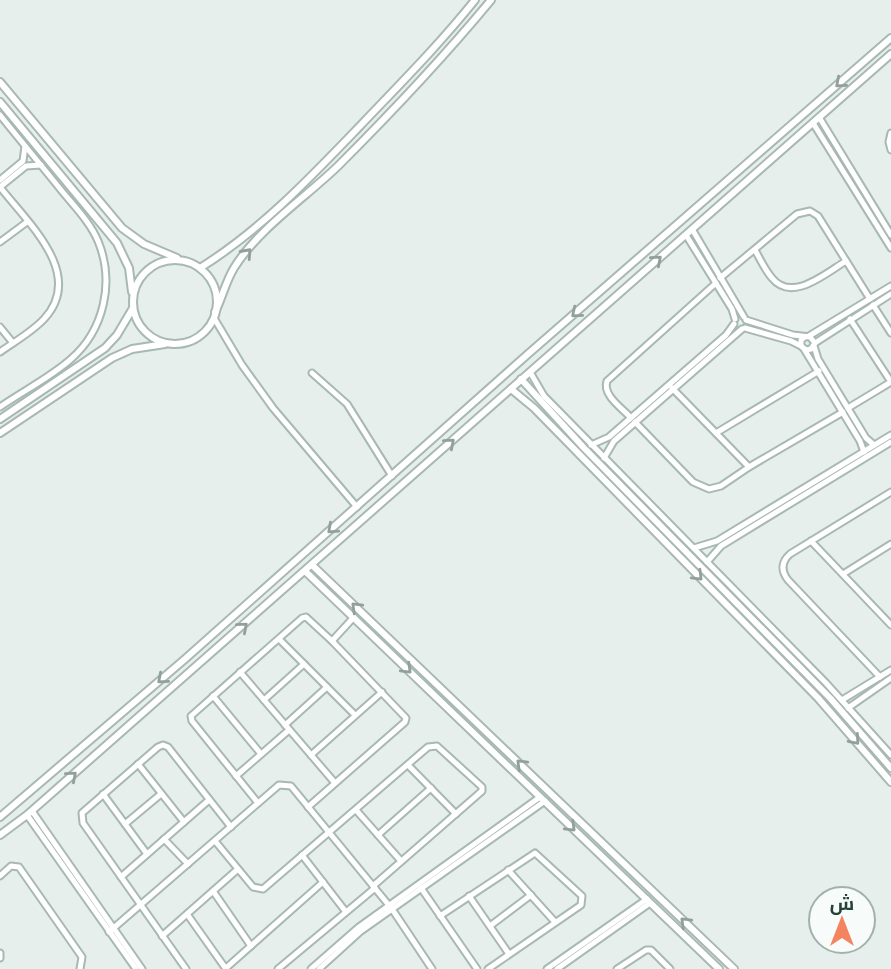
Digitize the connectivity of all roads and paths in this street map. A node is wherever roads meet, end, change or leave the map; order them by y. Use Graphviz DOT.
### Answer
graph roads {
  1 [pos="475,0"];
  2 [pos="491,0"];
  3 [pos="891,37"];
  4 [pos="891,54"];
  5 [pos="0,82"];
  6 [pos="0,102"];
  7 [pos="0,115"];
  8 [pos="819,117"];
  9 [pos="813,123"];
  10 [pos="891,133"];
  11 [pos="25,146"];
  12 [pos="891,150"];
  13 [pos="40,164"];
  14 [pos="852,179"];
  15 [pos="0,180"];
  16 [pos="0,187"];
  17 [pos="874,214"];
  18 [pos="27,222"];
  19 [pos="689,232"];
  20 [pos="891,235"];
  21 [pos="0,242"];
  22 [pos="891,248"];
  23 [pos="755,250"];
  24 [pos="185,261"];
  25 [pos="846,261"];
  26 [pos="200,268"];
  27 [pos="623,272"];
  28 [pos="718,281"];
  29 [pos="632,282"];
  30 [pos="891,286"];
  31 [pos="605,288"];
  32 [pos="891,294"];
  33 [pos="133,297"];
  34 [pos="613,299"];
  35 [pos="872,302"];
  36 [pos="133,308"];
  37 [pos="215,315"];
  38 [pos="745,319"];
  39 [pos="850,319"];
  40 [pos="735,322"];
  41 [pos="0,327"];
  42 [pos="744,329"];
  43 [pos="891,333"];
  44 [pos="807,336"];
  45 [pos="13,343"];
  46 [pos="170,344"];
  47 [pos="814,345"];
  48 [pos="803,348"];
  49 [pos="0,352"];
  50 [pos="90,359"];
  51 [pos="96,369"];
  52 [pos="818,371"];
  53 [pos="530,372"];
  54 [pos="312,373"];
  55 [pos="521,379"];
  56 [pos="672,388"];
  57 [pos="511,389"];
  58 [pos="0,407"];
  59 [pos="845,410"];
  60 [pos="0,419"];
  61 [pos="633,420"];
  62 [pos="0,433"];
  63 [pos="716,433"];
  64 [pos="891,435"];
  65 [pos="891,442"];
  66 [pos="592,445"];
  67 [pos="874,445"];
  68 [pos="864,452"];
  69 [pos="412,458"];
  70 [pos="604,458"];
  71 [pos="749,467"];
  72 [pos="421,469"];
  73 [pos="392,477"];
  74 [pos="400,487"];
  75 [pos="891,492"];
  76 [pos="357,507"];
  77 [pos="811,541"];
  78 [pos="891,544"];
  79 [pos="694,548"];
  80 [pos="684,549"];
  81 [pos="677,555"];
  82 [pos="707,562"];
  83 [pos="312,565"];
  84 [pos="305,571"];
  85 [pos="283,572"];
  86 [pos="843,574"];
  87 [pos="293,582"];
  88 [pos="354,617"];
  89 [pos="891,625"];
  90 [pos="279,639"];
  91 [pos="332,641"];
  92 [pos="201,646"];
  93 [pos="210,656"];
  94 [pos="304,664"];
  95 [pos="891,670"];
  96 [pos="240,672"];
  97 [pos="885,679"];
  98 [pos="327,687"];
  99 [pos="891,689"];
  100 [pos="382,692"];
  101 [pos="214,696"];
  102 [pos="264,700"];
  103 [pos="842,701"];
  104 [pos="848,708"];
  105 [pos="355,715"];
  106 [pos="287,727"];
  107 [pos="489,733"];
  108 [pos="482,741"];
  109 [pos="261,754"];
  110 [pos="311,755"];
  111 [pos="891,755"];
  112 [pos="138,764"];
  113 [pos="408,765"];
  114 [pos="891,768"];
  115 [pos="236,776"];
  116 [pos="891,782"];
  117 [pos="335,783"];
  118 [pos="36,787"];
  119 [pos="431,788"];
  120 [pos="103,794"];
  121 [pos="162,794"];
  122 [pos="46,799"];
  123 [pos="542,799"];
  124 [pos="209,800"];
  125 [pos="258,803"];
  126 [pos="308,807"];
  127 [pos="356,810"];
  128 [pos="29,813"];
  129 [pos="456,814"];
  130 [pos="0,818"];
  131 [pos="184,822"];
  132 [pos="125,824"];
  133 [pos="231,827"];
  134 [pos="3,833"];
  135 [pos="330,834"];
  136 [pos="378,835"];
  137 [pos="164,839"];
  138 [pos="215,841"];
  139 [pos="147,854"];
  140 [pos="302,855"];
  141 [pos="401,861"];
  142 [pos="188,864"];
  143 [pos="625,864"];
  144 [pos="239,869"];
  145 [pos="508,870"];
  146 [pos="618,871"];
  147 [pos="0,876"];
  148 [pos="121,877"];
  149 [pos="323,882"];
  150 [pos="374,887"];
  151 [pos="421,888"];
  152 [pos="214,891"];
  153 [pos="531,895"];
  154 [pos="470,896"];
  155 [pos="649,901"];
  156 [pos="141,905"];
  157 [pos="390,907"];
  158 [pos="346,912"];
  159 [pos="187,914"];
  160 [pos="440,916"];
  161 [pos="555,922"];
  162 [pos="490,926"];
  163 [pos="111,930"];
  164 [pos="162,936"];
  165 [pos="251,946"];
  166 [pos="509,954"];
  167 [pos="226,968"];
  168 [pos="80,969"];
  169 [pos="136,969"];
  170 [pos="142,969"];
  171 [pos="186,969"];
  172 [pos="278,969"];
  173 [pos="312,969"];
  174 [pos="319,969"];
  175 [pos="432,969"];
  176 [pos="477,969"];
  177 [pos="488,969"];
  178 [pos="547,969"];
  179 [pos="557,969"];
  180 [pos="617,969"];
  181 [pos="670,969"];
  182 [pos="719,969"];
  183 [pos="734,969"];
  1 -- 26 [label="street"];
  37 -- 2 [label="street, one-way"];
  3 -- 27 [label="street, one-way"];
  4 -- 8 [label="street"];
  5 -- 24 [label="street"];
  6 -- 33 [label="street"];
  7 -- 11 [label="street"];
  8 -- 9 [label="street"];
  8 -- 14 [label="street"];
  9 -- 14 [label="street"];
  9 -- 19 [label="street"];
  10 -- 12 [label="street"];
  11 -- 13 [label="street"];
  11 -- 15 [label="street"];
  13 -- 16 [label="street"];
  13 -- 58 [label="street"];
  14 -- 17 [label="street"];
  16 -- 18 [label="street"];
  17 -- 20 [label="street"];
  17 -- 22 [label="street"];
  18 -- 21 [label="street"];
  18 -- 45 [label="street"];
  19 -- 28 [label="street"];
  29 -- 19 [label="street, one-way"];
  23 -- 25 [label="street"];
  23 -- 25 [label="street"];
  23 -- 28 [label="street"];
  24 -- 26 [label="street"];
  24 -- 33 [label="street"];
  25 -- 35 [label="street"];
  26 -- 37 [label="street"];
  27 -- 29 [label="street"];
  27 -- 31 [label="street"];
  28 -- 38 [label="street"];
  28 -- 40 [label="street"];
  28 -- 61 [label="street"];
  29 -- 34 [label="street"];
  30 -- 35 [label="street"];
  31 -- 34 [label="street"];
  31 -- 69 [label="street, one-way"];
  32 -- 35 [label="street"];
  33 -- 36 [label="street"];
  34 -- 53 [label="street"];
  35 -- 39 [label="street"];
  35 -- 43 [label="street"];
  35 -- 44 [label="street"];
  36 -- 46 [label="street"];
  36 -- 50 [label="street"];
  37 -- 46 [label="street"];
  37 -- 76 [label="street"];
  38 -- 40 [label="street"];
  38 -- 42 [label="street"];
  38 -- 44 [label="street"];
  39 -- 47 [label="street"];
  39 -- 59 [label="street"];
  40 -- 42 [label="street"];
  40 -- 61 [label="street"];
  41 -- 45 [label="street"];
  42 -- 48 [label="street"];
  42 -- 56 [label="street"];
  44 -- 47 [label="street"];
  44 -- 48 [label="street"];
  45 -- 49 [label="street"];
  46 -- 51 [label="street"];
  47 -- 48 [label="street"];
  47 -- 59 [label="street"];
  48 -- 52 [label="street"];
  50 -- 51 [label="street"];
  50 -- 60 [label="street"];
  51 -- 62 [label="street"];
  52 -- 59 [label="street"];
  52 -- 63 [label="street"];
  53 -- 55 [label="street"];
  53 -- 66 [label="street"];
  54 -- 73 [label="street"];
  55 -- 57 [label="street"];
  55 -- 80 [label="street"];
  56 -- 61 [label="street"];
  56 -- 63 [label="street"];
  72 -- 57 [label="street, one-way"];
  57 -- 81 [label="street"];
  59 -- 67 [label="street"];
  59 -- 68 [label="street"];
  59 -- 71 [label="street"];
  61 -- 66 [label="street"];
  61 -- 70 [label="street"];
  61 -- 71 [label="street"];
  63 -- 71 [label="street"];
  64 -- 67 [label="street"];
  65 -- 82 [label="street"];
  66 -- 70 [label="street"];
  67 -- 68 [label="street"];
  68 -- 79 [label="street"];
  69 -- 72 [label="street"];
  69 -- 73 [label="street"];
  70 -- 79 [label="street"];
  72 -- 74 [label="street"];
  73 -- 74 [label="street"];
  73 -- 76 [label="street"];
  74 -- 83 [label="street"];
  75 -- 77 [label="street"];
  76 -- 85 [label="street, one-way"];
  77 -- 86 [label="street"];
  77 -- 97 [label="street"];
  78 -- 86 [label="street"];
  79 -- 82 [label="street"];
  80 -- 81 [label="street"];
  80 -- 114 [label="street"];
  81 -- 116 [label="street, one-way"];
  82 -- 103 [label="street"];
  83 -- 84 [label="street"];
  107 -- 83 [label="street, one-way"];
  84 -- 87 [label="street"];
  84 -- 88 [label="street"];
  85 -- 87 [label="street"];
  85 -- 92 [label="street"];
  86 -- 89 [label="street"];
  93 -- 87 [label="street, one-way"];
  88 -- 91 [label="street"];
  88 -- 108 [label="street, one-way"];
  90 -- 91 [label="street"];
  90 -- 94 [label="street"];
  90 -- 96 [label="street"];
  91 -- 100 [label="street"];
  92 -- 93 [label="street"];
  92 -- 118 [label="street, one-way"];
  122 -- 93 [label="street, one-way"];
  94 -- 98 [label="street"];
  94 -- 102 [label="street"];
  95 -- 97 [label="street"];
  96 -- 101 [label="street"];
  96 -- 102 [label="street"];
  97 -- 99 [label="street"];
  97 -- 103 [label="street"];
  97 -- 104 [label="street"];
  98 -- 105 [label="street"];
  98 -- 106 [label="street"];
  100 -- 105 [label="street"];
  100 -- 117 [label="street"];
  101 -- 109 [label="street"];
  101 -- 115 [label="street"];
  102 -- 106 [label="street"];
  103 -- 104 [label="street"];
  104 -- 111 [label="street"];
  105 -- 110 [label="street"];
  106 -- 109 [label="street"];
  106 -- 110 [label="street"];
  107 -- 108 [label="street"];
  143 -- 107 [label="street, one-way"];
  108 -- 123 [label="street"];
  109 -- 115 [label="street"];
  110 -- 117 [label="street"];
  112 -- 120 [label="street"];
  112 -- 121 [label="street"];
  112 -- 124 [label="street"];
  113 -- 119 [label="street"];
  113 -- 127 [label="street"];
  113 -- 129 [label="street"];
  115 -- 125 [label="street"];
  117 -- 126 [label="street"];
  118 -- 122 [label="street"];
  118 -- 130 [label="street"];
  119 -- 129 [label="street"];
  119 -- 136 [label="street"];
  120 -- 132 [label="street"];
  120 -- 148 [label="street"];
  121 -- 131 [label="street"];
  121 -- 132 [label="street"];
  122 -- 128 [label="street"];
  123 -- 146 [label="street, one-way"];
  123 -- 151 [label="street"];
  123 -- 157 [label="street"];
  124 -- 131 [label="street"];
  124 -- 133 [label="street"];
  125 -- 126 [label="street"];
  125 -- 133 [label="street"];
  126 -- 135 [label="street"];
  127 -- 135 [label="street"];
  127 -- 136 [label="street"];
  128 -- 134 [label="street"];
  128 -- 163 [label="street"];
  129 -- 141 [label="street"];
  130 -- 134 [label="street"];
  131 -- 137 [label="street"];
  132 -- 139 [label="street"];
  133 -- 138 [label="street"];
  135 -- 140 [label="street"];
  135 -- 150 [label="street"];
  136 -- 141 [label="street"];
  137 -- 139 [label="street"];
  137 -- 142 [label="street"];
  138 -- 142 [label="street"];
  138 -- 144 [label="street"];
  139 -- 148 [label="street"];
  140 -- 144 [label="street"];
  140 -- 149 [label="street"];
  141 -- 150 [label="street"];
  142 -- 156 [label="street"];
  143 -- 146 [label="street"];
  183 -- 143 [label="street, one-way"];
  144 -- 152 [label="street"];
  145 -- 153 [label="street"];
  145 -- 154 [label="street"];
  145 -- 161 [label="street"];
  146 -- 155 [label="street"];
  147 -- 168 [label="street"];
  148 -- 156 [label="street"];
  149 -- 158 [label="street"];
  149 -- 165 [label="street"];
  150 -- 157 [label="street"];
  150 -- 158 [label="street"];
  151 -- 157 [label="street"];
  151 -- 160 [label="street"];
  152 -- 159 [label="street"];
  152 -- 165 [label="street"];
  153 -- 161 [label="street"];
  153 -- 162 [label="street"];
  154 -- 160 [label="street"];
  154 -- 162 [label="street"];
  155 -- 178 [label="street"];
  155 -- 179 [label="street"];
  155 -- 182 [label="street"];
  156 -- 163 [label="street"];
  156 -- 164 [label="street"];
  157 -- 173 [label="street"];
  157 -- 174 [label="street"];
  157 -- 175 [label="street"];
  158 -- 172 [label="street"];
  159 -- 164 [label="street"];
  159 -- 167 [label="street"];
  160 -- 176 [label="street"];
  161 -- 166 [label="street"];
  162 -- 166 [label="street"];
  163 -- 169 [label="street"];
  163 -- 170 [label="street"];
  164 -- 171 [label="street"];
  165 -- 167 [label="street"];
  166 -- 177 [label="street"];
  180 -- 181 [label="street"];
}
